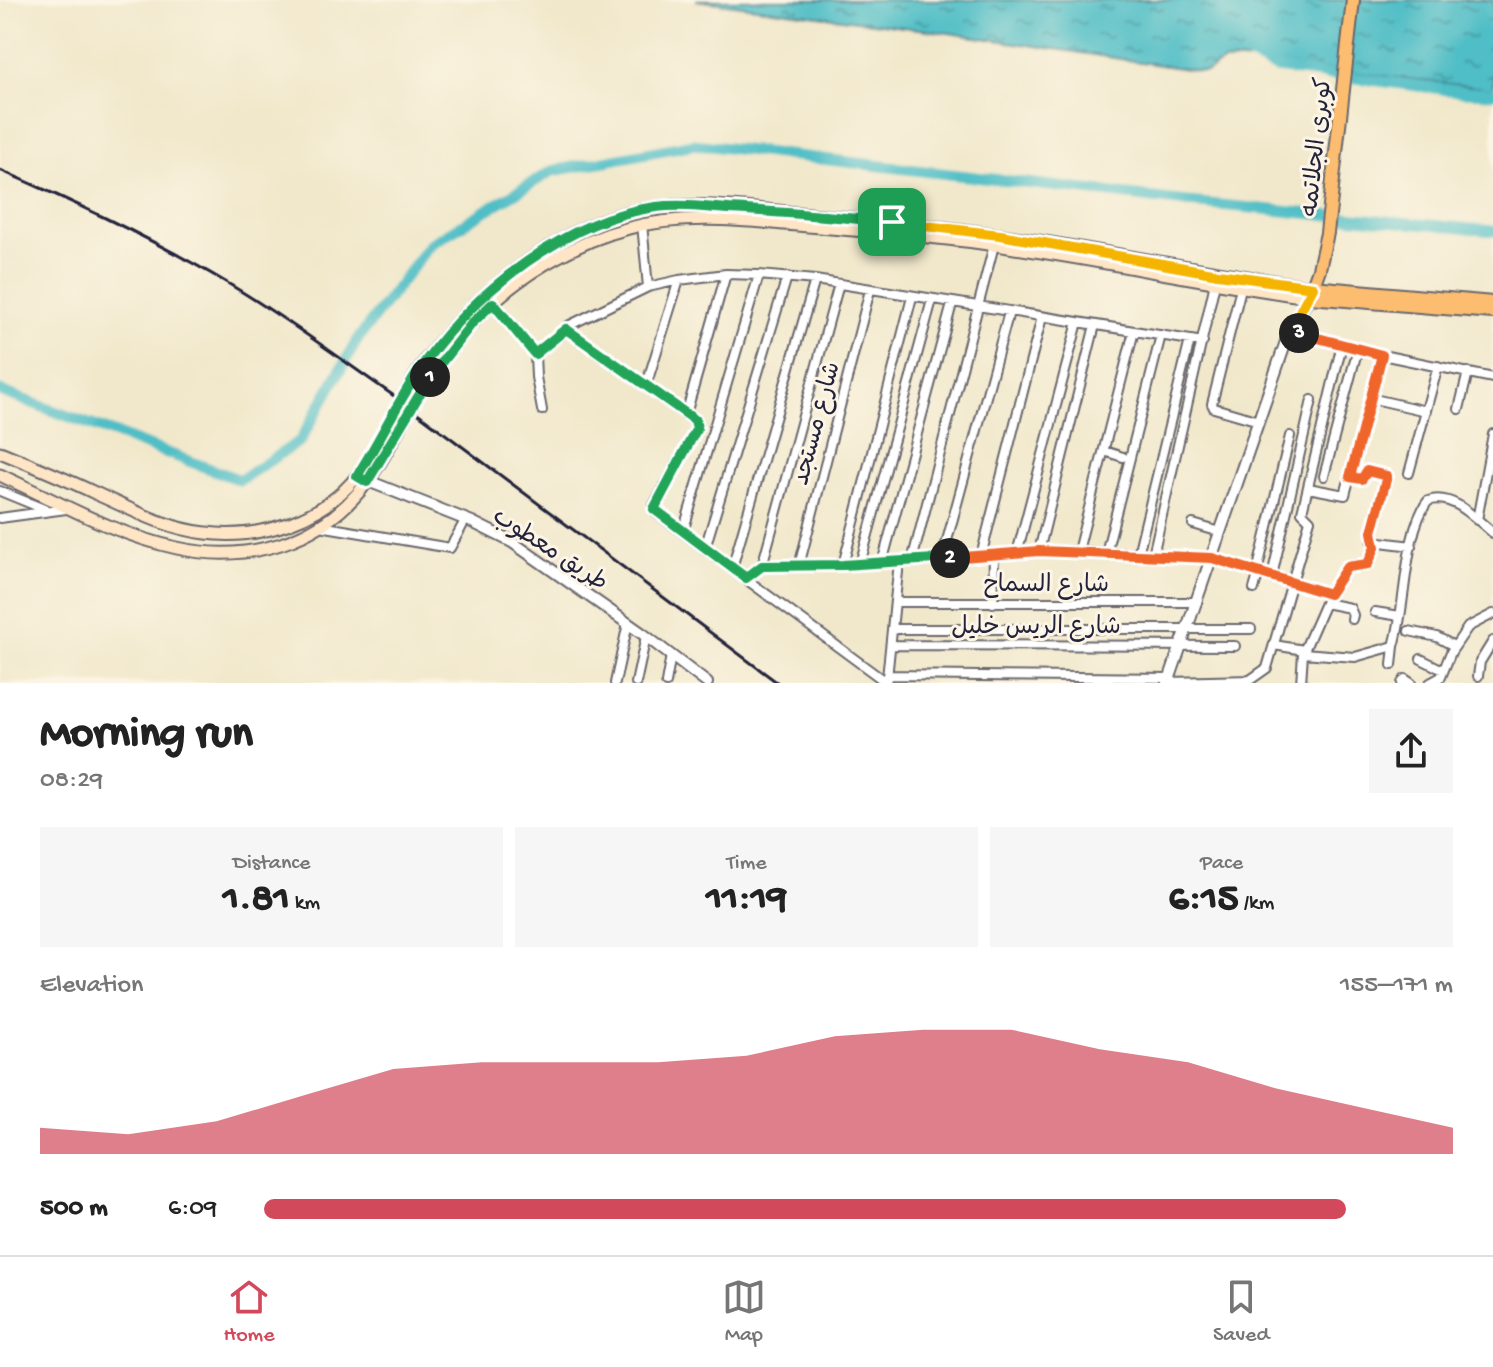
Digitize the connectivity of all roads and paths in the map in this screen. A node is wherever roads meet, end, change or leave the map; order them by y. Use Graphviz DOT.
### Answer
graph roads {
  1 [pos="1353,0"];
  2 [pos="677,206"];
  3 [pos="677,220"];
  4 [pos="642,224"];
  5 [pos="1015,243"];
  6 [pos="994,245"];
  7 [pos="1163,269"];
  8 [pos="726,274"];
  9 [pos="759,275"];
  10 [pos="787,277"];
  11 [pos="679,280"];
  12 [pos="815,280"];
  13 [pos="1215,283"];
  14 [pos="839,284"];
  15 [pos="648,287"];
  16 [pos="1241,288"];
  17 [pos="870,290"];
  18 [pos="1311,292"];
  19 [pos="912,297"];
  20 [pos="932,300"];
  21 [pos="493,303"];
  22 [pos="1493,303"];
  23 [pos="952,304"];
  24 [pos="978,307"];
  25 [pos="1009,312"];
  26 [pos="1493,312"];
  27 [pos="1042,317"];
  28 [pos="1078,322"];
  29 [pos="1095,325"];
  30 [pos="566,329"];
  31 [pos="1290,330"];
  32 [pos="1134,331"];
  33 [pos="1161,335"];
  34 [pos="1190,340"];
  35 [pos="1203,342"];
  36 [pos="1342,344"];
  37 [pos="1358,348"];
  38 [pos="535,354"];
  39 [pos="1382,355"];
  40 [pos="425,362"];
  41 [pos="1438,366"];
  42 [pos="436,369"];
  43 [pos="1468,372"];
  44 [pos="1493,378"];
  45 [pos="646,386"];
  46 [pos="1370,398"];
  47 [pos="1312,400"];
  48 [pos="1459,409"];
  49 [pos="542,410"];
  50 [pos="1426,411"];
  51 [pos="686,414"];
  52 [pos="1259,421"];
  53 [pos="1493,434"];
  54 [pos="1290,436"];
  55 [pos="1104,451"];
  56 [pos="0,452"];
  57 [pos="1123,457"];
  58 [pos="375,459"];
  59 [pos="1409,473"];
  60 [pos="0,475"];
  61 [pos="1324,476"];
  62 [pos="1350,477"];
  63 [pos="362,479"];
  64 [pos="1308,488"];
  65 [pos="0,491"];
  66 [pos="74,509"];
  67 [pos="47,510"];
  68 [pos="0,518"];
  69 [pos="466,519"];
  70 [pos="1477,520"];
  71 [pos="1193,524"];
  72 [pos="320,526"];
  73 [pos="683,532"];
  74 [pos="1220,532"];
  75 [pos="1493,533"];
  76 [pos="1372,541"];
  77 [pos="1412,546"];
  78 [pos="705,548"];
  79 [pos="1039,551"];
  80 [pos="1078,551"];
  81 [pos="1017,553"];
  82 [pos="1106,553"];
  83 [pos="994,554"];
  84 [pos="1138,554"];
  85 [pos="1153,555"];
  86 [pos="981,556"];
  87 [pos="1212,558"];
  88 [pos="942,559"];
  89 [pos="912,561"];
  90 [pos="899,562"];
  91 [pos="882,563"];
  92 [pos="860,564"];
  93 [pos="843,565"];
  94 [pos="762,566"];
  95 [pos="799,566"];
  96 [pos="732,568"];
  97 [pos="1258,572"];
  98 [pos="1272,576"];
  99 [pos="746,578"];
  100 [pos="1294,583"];
  101 [pos="1254,589"];
  102 [pos="1329,594"];
  103 [pos="895,602"];
  104 [pos="1197,602"];
  105 [pos="993,603"];
  106 [pos="1325,603"];
  107 [pos="1375,612"];
  108 [pos="1493,614"];
  109 [pos="1400,616"];
  110 [pos="1352,619"];
  111 [pos="628,623"];
  112 [pos="892,629"];
  113 [pos="1251,629"];
  114 [pos="1187,630"];
  115 [pos="1409,631"];
  116 [pos="646,636"];
  117 [pos="1493,641"];
  118 [pos="891,645"];
  119 [pos="1274,645"];
  120 [pos="1181,646"];
  121 [pos="1235,646"];
  122 [pos="1394,646"];
  123 [pos="1454,646"];
  124 [pos="1304,651"];
  125 [pos="671,655"];
  126 [pos="1421,659"];
  127 [pos="1392,665"];
  128 [pos="1443,670"];
  129 [pos="1478,676"];
  130 [pos="887,680"];
  131 [pos="1169,681"];
  132 [pos="615,683"];
  133 [pos="636,683"];
  134 [pos="666,683"];
  135 [pos="707,683"];
  136 [pos="1301,683"];
  137 [pos="1402,683"];
  138 [pos="1411,683"];
  139 [pos="1430,683"];
  1 -- 18 [label="main road, كوبرى الجلاتمه"];
  2 -- 3 [label="main road"];
  2 -- 5 [label="main road"];
  2 -- 40 [label="main road"];
  3 -- 4 [label="main road"];
  3 -- 6 [label="main road"];
  4 -- 15 [label="street"];
  4 -- 21 [label="main road"];
  5 -- 6 [label="main road"];
  5 -- 7 [label="main road"];
  6 -- 24 [label="street"];
  7 -- 13 [label="main road"];
  7 -- 18 [label="main road"];
  8 -- 9 [label="street"];
  8 -- 11 [label="street"];
  8 -- 51 [label="street"];
  9 -- 10 [label="street"];
  9 -- 73 [label="street"];
  10 -- 12 [label="street"];
  10 -- 78 [label="street"];
  11 -- 15 [label="street"];
  11 -- 45 [label="street"];
  12 -- 14 [label="street"];
  12 -- 96 [label="street"];
  13 -- 16 [label="main road"];
  13 -- 35 [label="street"];
  14 -- 17 [label="street"];
  14 -- 94 [label="street"];
  15 -- 30 [label="street"];
  16 -- 18 [label="main road"];
  16 -- 52 [label="street"];
  17 -- 19 [label="street"];
  17 -- 95 [label="street, شارع مستجد"];
  18 -- 22 [label="main road"];
  18 -- 26 [label="main road"];
  18 -- 31 [label="street"];
  19 -- 20 [label="street"];
  19 -- 93 [label="street"];
  20 -- 23 [label="street"];
  20 -- 92 [label="street"];
  21 -- 38 [label="street"];
  21 -- 42 [label="main road"];
  23 -- 24 [label="street"];
  23 -- 91 [label="street"];
  24 -- 25 [label="street"];
  24 -- 89 [label="street"];
  25 -- 27 [label="street"];
  25 -- 88 [label="street"];
  27 -- 28 [label="street"];
  27 -- 86 [label="street"];
  28 -- 29 [label="street"];
  28 -- 81 [label="street"];
  29 -- 32 [label="street"];
  29 -- 79 [label="street"];
  30 -- 38 [label="street"];
  30 -- 45 [label="street"];
  31 -- 36 [label="street"];
  31 -- 52 [label="street"];
  32 -- 33 [label="street"];
  32 -- 55 [label="street"];
  33 -- 34 [label="street"];
  33 -- 82 [label="street"];
  34 -- 35 [label="street"];
  34 -- 84 [label="street"];
  35 -- 85 [label="street"];
  36 -- 37 [label="street"];
  36 -- 64 [label="street"];
  37 -- 39 [label="street"];
  37 -- 61 [label="street"];
  38 -- 49 [label="street"];
  39 -- 41 [label="street"];
  39 -- 46 [label="street"];
  40 -- 42 [label="main road"];
  40 -- 58 [label="main road"];
  41 -- 43 [label="street"];
  41 -- 50 [label="street"];
  42 -- 58 [label="main road"];
  43 -- 44 [label="street"];
  43 -- 48 [label="street"];
  45 -- 51 [label="street"];
  46 -- 50 [label="street"];
  46 -- 62 [label="street"];
  47 -- 98 [label="street"];
  50 -- 59 [label="street"];
  51 -- 73 [label="street"];
  52 -- 74 [label="street"];
  53 -- 70 [label="street"];
  54 -- 97 [label="street"];
  55 -- 57 [label="street"];
  55 -- 80 [label="street"];
  56 -- 63 [label="main road"];
  58 -- 63 [label="main road"];
  60 -- 66 [label="main road"];
  62 -- 64 [label="street"];
  62 -- 76 [label="street"];
  63 -- 69 [label="street, طريق معطوب"];
  63 -- 72 [label="main road"];
  64 -- 100 [label="street"];
  65 -- 67 [label="street"];
  66 -- 67 [label="street"];
  66 -- 72 [label="main road"];
  67 -- 68 [label="street"];
  69 -- 72 [label="street"];
  69 -- 111 [label="street, طريق معطوب"];
  70 -- 75 [label="street"];
  70 -- 77 [label="street"];
  71 -- 74 [label="street"];
  73 -- 78 [label="street"];
  74 -- 87 [label="street"];
  76 -- 77 [label="street"];
  76 -- 102 [label="street"];
  77 -- 109 [label="street"];
  78 -- 96 [label="street"];
  79 -- 80 [label="street"];
  79 -- 81 [label="street"];
  80 -- 82 [label="street"];
  81 -- 83 [label="street"];
  82 -- 84 [label="street"];
  83 -- 86 [label="street"];
  83 -- 105 [label="street"];
  84 -- 85 [label="street"];
  85 -- 87 [label="street"];
  86 -- 88 [label="street"];
  87 -- 97 [label="street"];
  87 -- 104 [label="street"];
  88 -- 89 [label="street"];
  89 -- 90 [label="street"];
  90 -- 91 [label="street"];
  90 -- 103 [label="street"];
  91 -- 92 [label="street"];
  92 -- 93 [label="street"];
  93 -- 95 [label="street"];
  94 -- 95 [label="street"];
  94 -- 99 [label="street"];
  96 -- 99 [label="street"];
  97 -- 98 [label="street"];
  97 -- 101 [label="street"];
  98 -- 100 [label="street"];
  99 -- 130 [label="street"];
  100 -- 102 [label="street"];
  100 -- 119 [label="street"];
  102 -- 106 [label="street"];
  103 -- 105 [label="street, شارع السماح"];
  103 -- 112 [label="street"];
  104 -- 105 [label="street, شارع السماح"];
  104 -- 114 [label="street"];
  106 -- 110 [label="street"];
  106 -- 124 [label="street"];
  107 -- 109 [label="street"];
  108 -- 123 [label="street"];
  109 -- 122 [label="street"];
  111 -- 116 [label="street, طريق معطوب"];
  111 -- 132 [label="street"];
  112 -- 114 [label="street"];
  112 -- 118 [label="street"];
  113 -- 114 [label="street"];
  114 -- 120 [label="street"];
  115 -- 123 [label="street"];
  116 -- 125 [label="street, طريق معطوب"];
  116 -- 133 [label="street"];
  117 -- 129 [label="street"];
  118 -- 120 [label="street, شارع الريس خليل"];
  118 -- 130 [label="street"];
  119 -- 124 [label="street"];
  119 -- 131 [label="street"];
  120 -- 121 [label="street, شارع الريس خليل"];
  120 -- 131 [label="street"];
  122 -- 124 [label="street"];
  122 -- 127 [label="street"];
  123 -- 128 [label="street"];
  124 -- 136 [label="street"];
  125 -- 134 [label="street"];
  125 -- 135 [label="street, طريق معطوب"];
  126 -- 128 [label="street"];
  128 -- 139 [label="street"];
  130 -- 131 [label="street"];
  137 -- 138 [label="street"];
}
